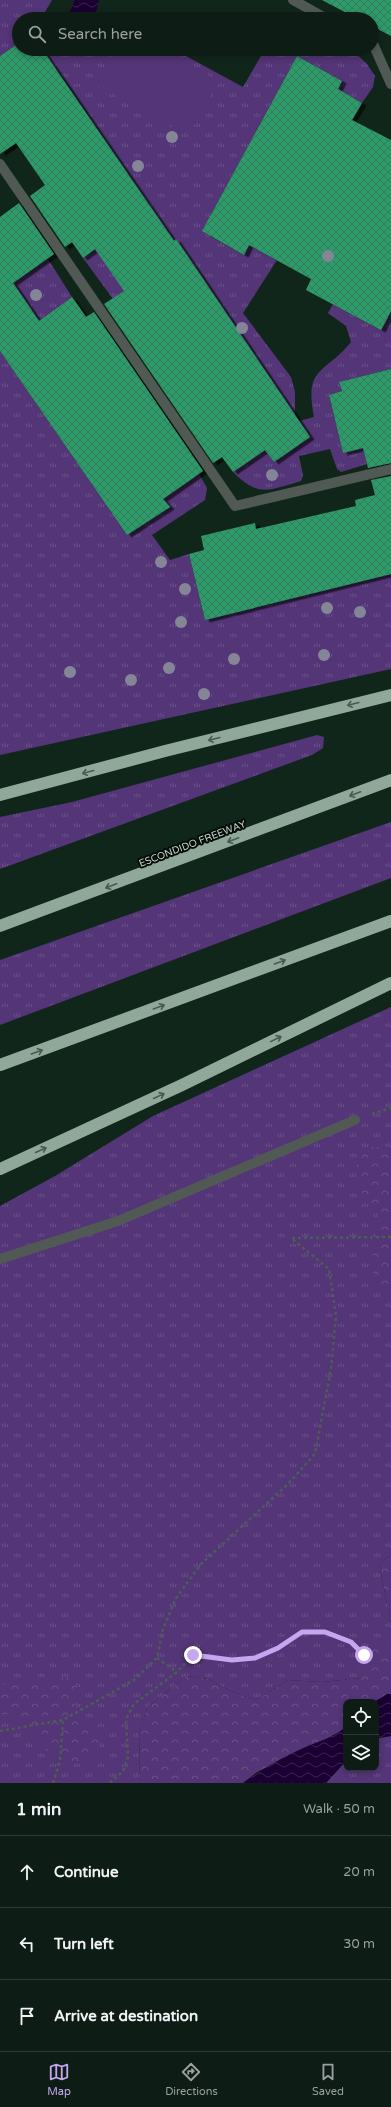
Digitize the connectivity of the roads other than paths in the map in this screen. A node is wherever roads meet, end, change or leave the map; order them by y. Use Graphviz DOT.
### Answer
graph roads {
  1 [pos="293,0"];
  2 [pos="314,12"];
  3 [pos="378,56"];
  4 [pos="391,84"];
  5 [pos="0,164"];
  6 [pos="391,469"];
  7 [pos="391,695"];
  8 [pos="391,780"];
  9 [pos="0,796"];
  10 [pos="391,921"];
  11 [pos="0,926"];
  12 [pos="391,983"];
  13 [pos="0,1065"];
  14 [pos="355,1120"];
  15 [pos="0,1169"];
  16 [pos="0,1259"];
  1 -- 2 [label="lane"];
  3 -- 4 [label="lane"];
  5 -- 6 [label="lane"];
  7 -- 9 [label="highway, one-way"];
  8 -- 11 [label="highway, ESCONDIDO FREEWAY, one-way"];
  13 -- 10 [label="highway, one-way"];
  15 -- 12 [label="highway, one-way"];
  14 -- 16 [label="lane"];
}
